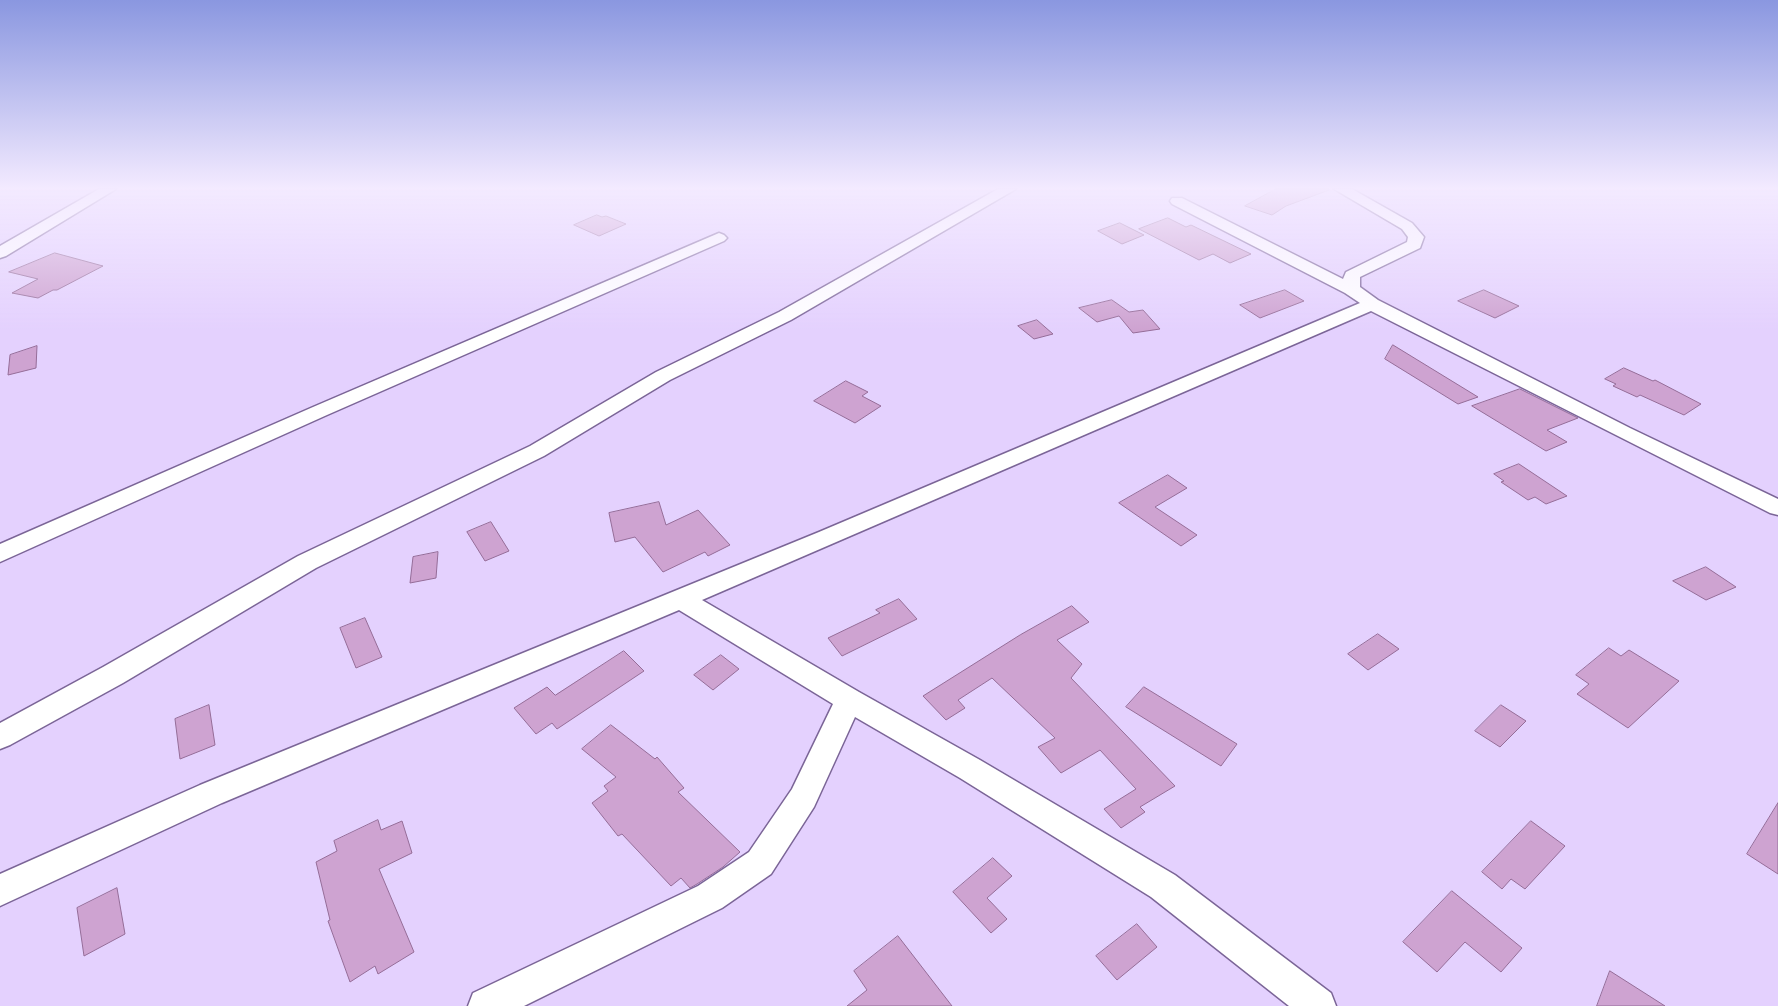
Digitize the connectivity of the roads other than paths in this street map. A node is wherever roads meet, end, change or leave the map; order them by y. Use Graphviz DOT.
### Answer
graph roads {
  1 [pos="29,236"];
  2 [pos="926,236"];
  3 [pos="1247,236"];
  4 [pos="1415,236"];
  5 [pos="719,238"];
  6 [pos="0,253"];
  7 [pos="1351,288"];
  8 [pos="1372,304"];
  9 [pos="1778,508"];
  10 [pos="0,554"];
  11 [pos="681,599"];
  12 [pos="849,700"];
  13 [pos="0,737"];
  14 [pos="0,890"];
  15 [pos="486,1006"];
  16 [pos="1318,1006"];
  1 -- 6 [label="street"];
  2 -- 13 [label="street"];
  3 -- 7 [label="street"];
  4 -- 7 [label="street"];
  5 -- 10 [label="street"];
  7 -- 8 [label="street"];
  8 -- 9 [label="street"];
  8 -- 11 [label="street"];
  11 -- 12 [label="street"];
  11 -- 14 [label="street"];
  12 -- 15 [label="street"];
  12 -- 16 [label="street"];
}
